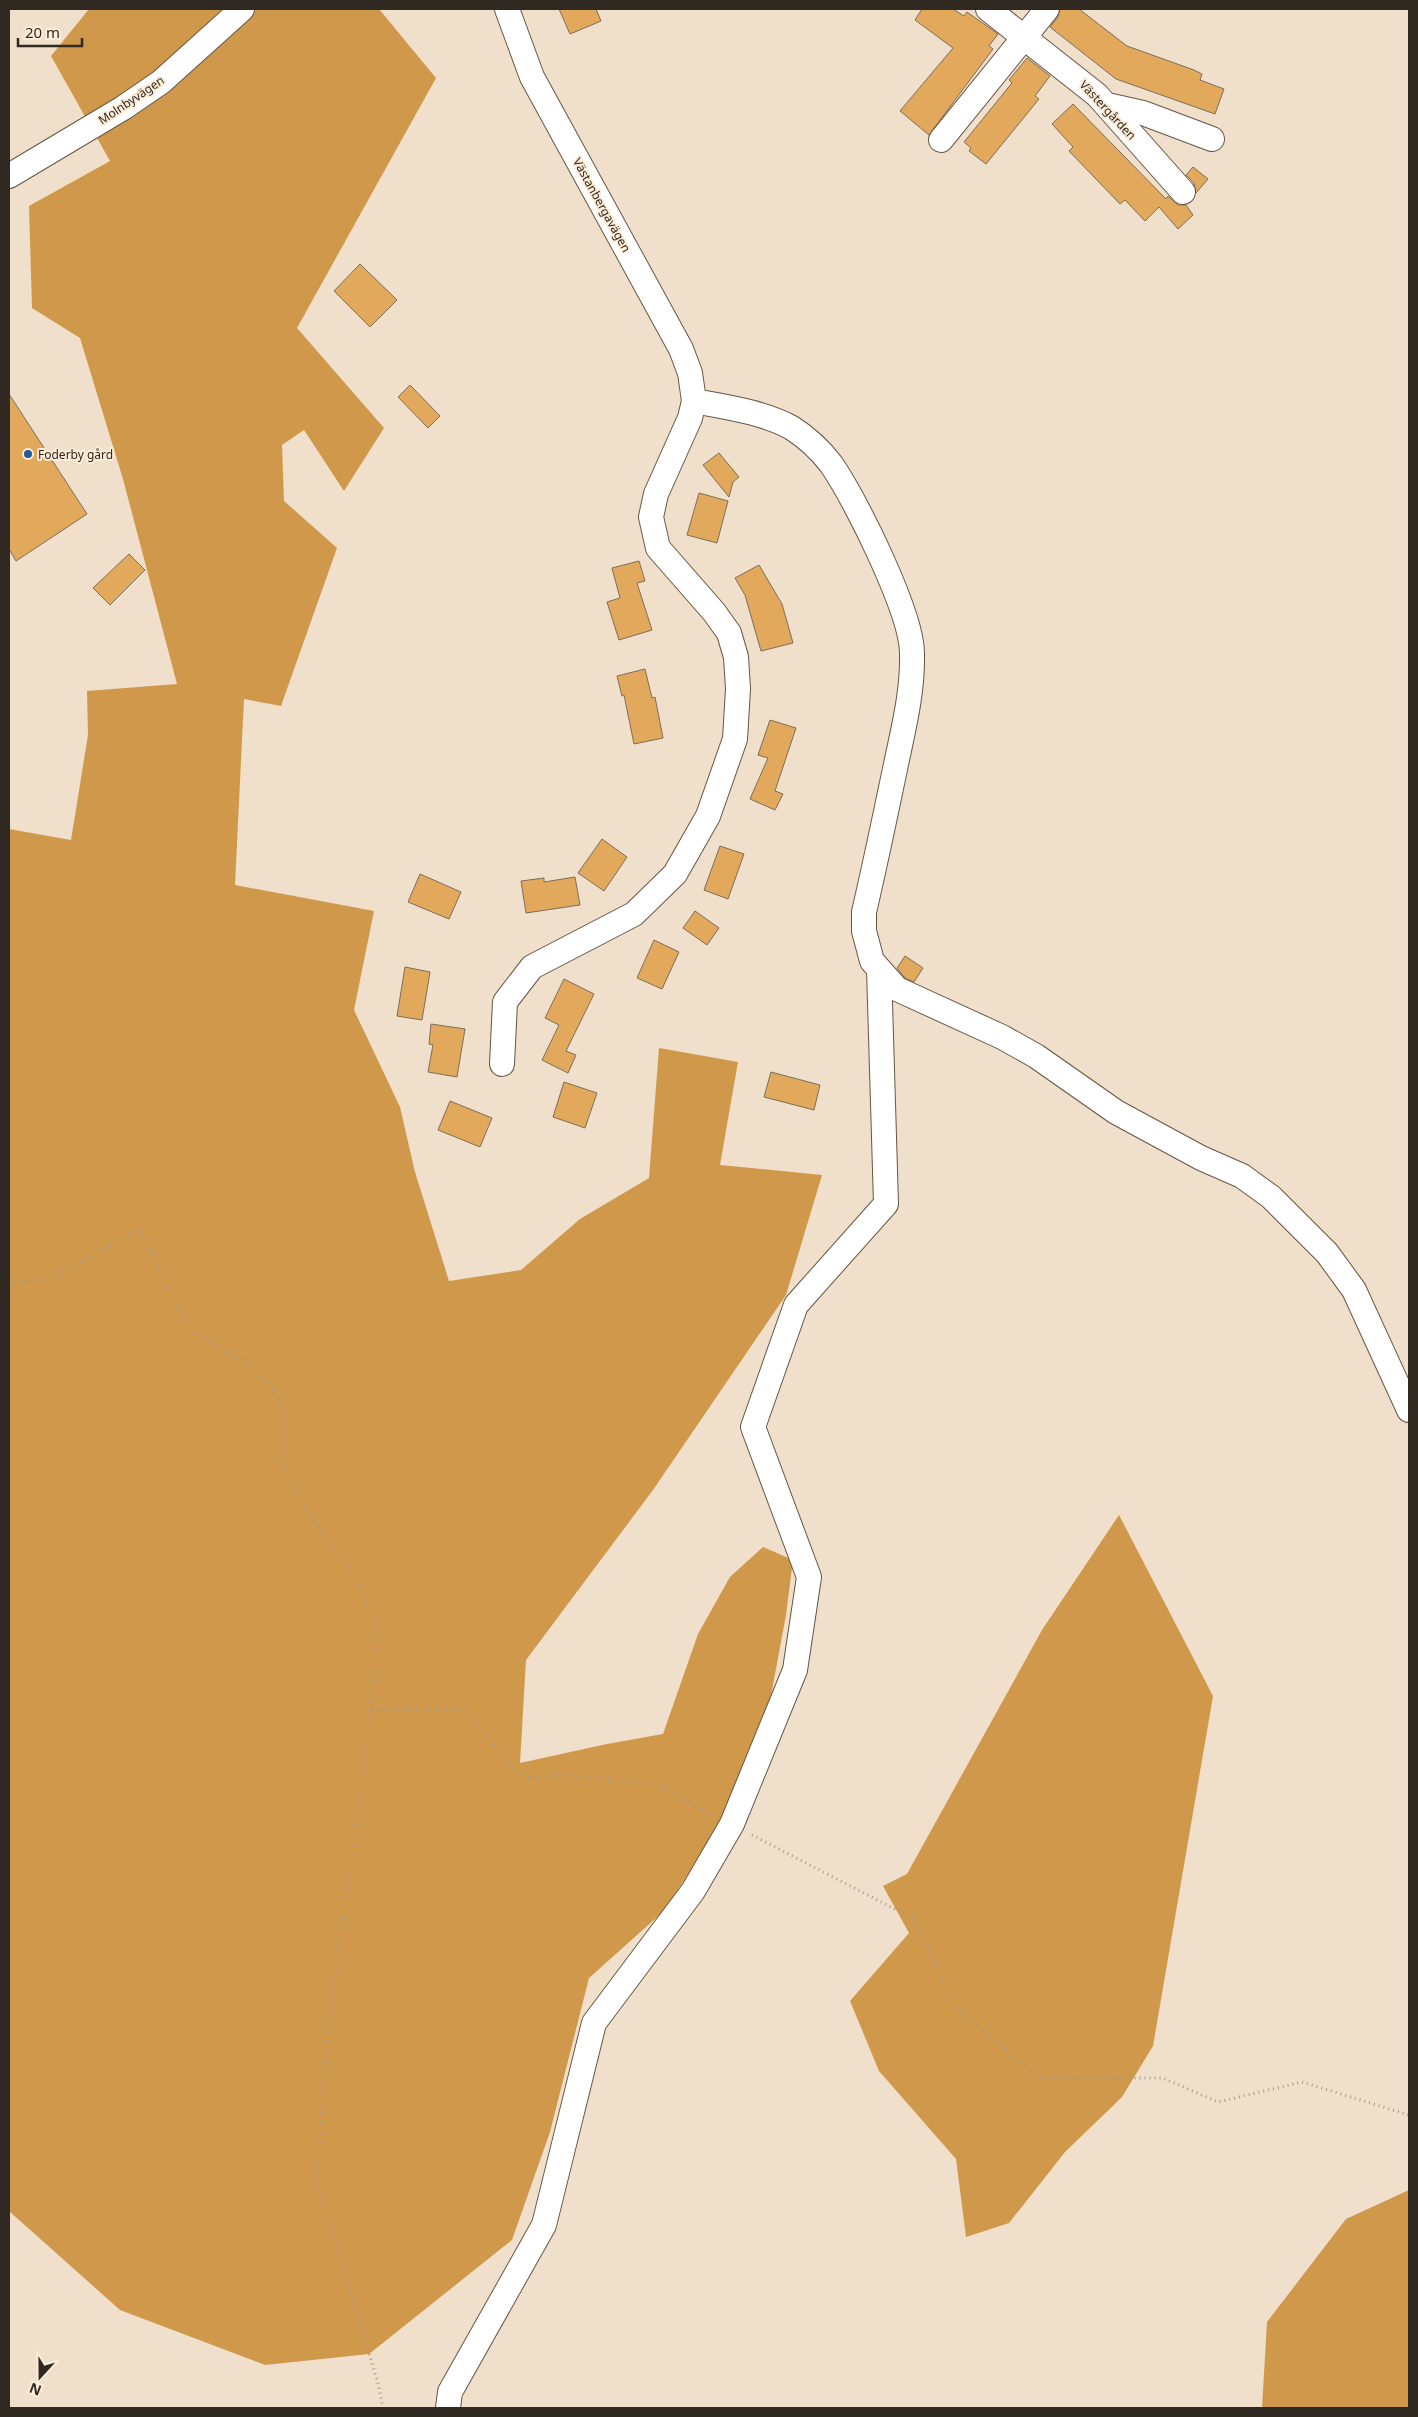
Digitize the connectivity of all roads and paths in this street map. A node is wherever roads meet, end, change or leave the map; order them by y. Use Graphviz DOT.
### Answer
graph roads {
  1 [pos="242,9"];
  2 [pos="507,9"];
  3 [pos="988,9"];
  4 [pos="1047,9"];
  5 [pos="1025,37"];
  6 [pos="1107,106"];
  7 [pos="1212,139"];
  8 [pos="941,140"];
  9 [pos="9,176"];
  10 [pos="1183,192"];
  11 [pos="694,401"];
  12 [pos="879,969"];
  13 [pos="502,1064"];
  14 [pos="9,1284"];
  15 [pos="1409,1410"];
  16 [pos="371,1710"];
  17 [pos="732,1824"];
  18 [pos="1409,2115"];
  19 [pos="383,2408"];
  20 [pos="448,2408"];
  1 -- 9 [label="street, Molnbyvägen"];
  2 -- 11 [label="street, Västanbergavägen"];
  3 -- 5 [label="street, Västergården"];
  4 -- 5 [label="street"];
  5 -- 6 [label="street, Västergården"];
  5 -- 8 [label="street"];
  6 -- 7 [label="street"];
  6 -- 10 [label="street, Västergården"];
  11 -- 12 [label="street"];
  11 -- 13 [label="street"];
  12 -- 15 [label="street"];
  12 -- 17 [label="street"];
  14 -- 16 [label="path"];
  16 -- 17 [label="path"];
  16 -- 19 [label="path"];
  17 -- 18 [label="path"];
  17 -- 20 [label="street"];
}
